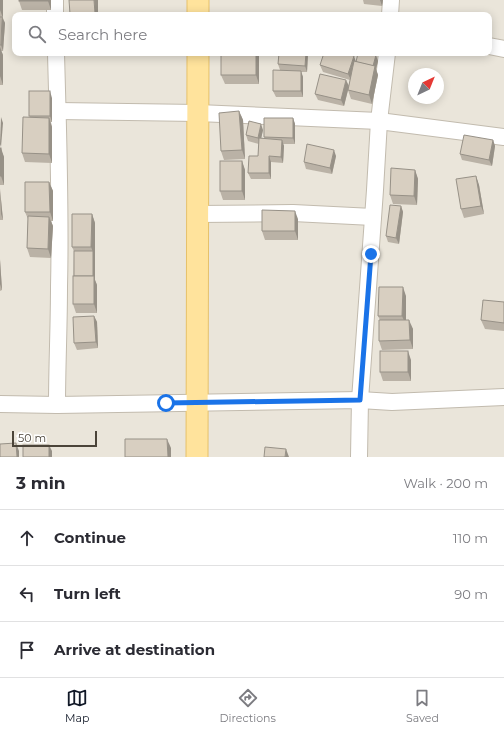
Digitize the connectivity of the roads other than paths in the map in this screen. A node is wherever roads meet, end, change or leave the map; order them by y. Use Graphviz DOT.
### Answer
graph roads {
  1 [pos="55,0"];
  2 [pos="198,0"];
  3 [pos="391,0"];
  4 [pos="55,12"];
  5 [pos="198,12"];
  6 [pos="390,12"];
  7 [pos="492,47"];
  8 [pos="504,49"];
  9 [pos="56,56"];
  10 [pos="198,56"];
  11 [pos="387,56"];
  12 [pos="58,111"];
  13 [pos="198,112"];
  14 [pos="379,121"];
  15 [pos="504,137"];
  16 [pos="198,214"];
  17 [pos="373,217"];
  18 [pos="504,397"];
  19 [pos="360,400"];
  20 [pos="198,402"];
  21 [pos="0,404"];
  22 [pos="57,405"];
  23 [pos="197,457"];
  24 [pos="359,457"];
  1 -- 4 [label="street"];
  2 -- 5 [label="main road"];
  3 -- 6 [label="street"];
  7 -- 8 [label="street"];
  9 -- 12 [label="street"];
  10 -- 13 [label="main road"];
  11 -- 14 [label="street"];
  12 -- 13 [label="street"];
  12 -- 22 [label="street"];
  13 -- 14 [label="street"];
  13 -- 16 [label="main road"];
  14 -- 15 [label="street"];
  14 -- 17 [label="street"];
  16 -- 17 [label="street"];
  16 -- 20 [label="main road"];
  17 -- 19 [label="street"];
  18 -- 19 [label="street"];
  19 -- 20 [label="street"];
  19 -- 24 [label="street"];
  20 -- 22 [label="street"];
  20 -- 23 [label="main road"];
  21 -- 22 [label="street"];
}
